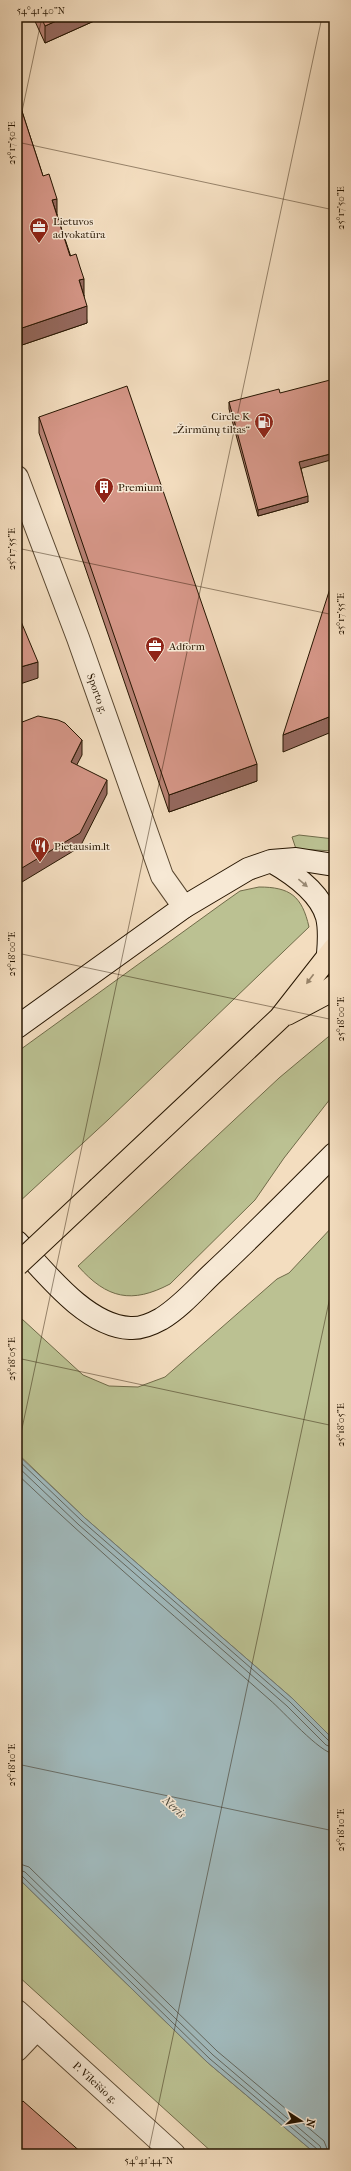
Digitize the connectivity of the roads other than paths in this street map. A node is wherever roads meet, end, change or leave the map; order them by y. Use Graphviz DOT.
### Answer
graph roads {
  1 [pos="17,477"];
  2 [pos="271,861"];
  3 [pos="334,865"];
  4 [pos="184,907"];
  5 [pos="331,952"];
  6 [pos="330,992"];
  7 [pos="280,1018"];
  8 [pos="17,1027"];
  9 [pos="334,1154"];
  10 [pos="17,1242"];
  11 [pos="17,1265"];
  12 [pos="17,2011"];
  13 [pos="37,2029"];
  14 [pos="17,2050"];
  15 [pos="174,2154"];
  1 -- 4 [label="street, Sporto g."];
  2 -- 3 [label="street"];
  2 -- 4 [label="street"];
  2 -- 5 [label="street, one-way"];
  4 -- 8 [label="street"];
  5 -- 7 [label="main road, one-way"];
  6 -- 7 [label="main road"];
  7 -- 11 [label="main road, bridge"];
  9 -- 10 [label="street"];
  12 -- 13 [label="street, P. Vileišio g."];
  13 -- 14 [label="street"];
  13 -- 15 [label="street, P. Vileišio g."];
}
